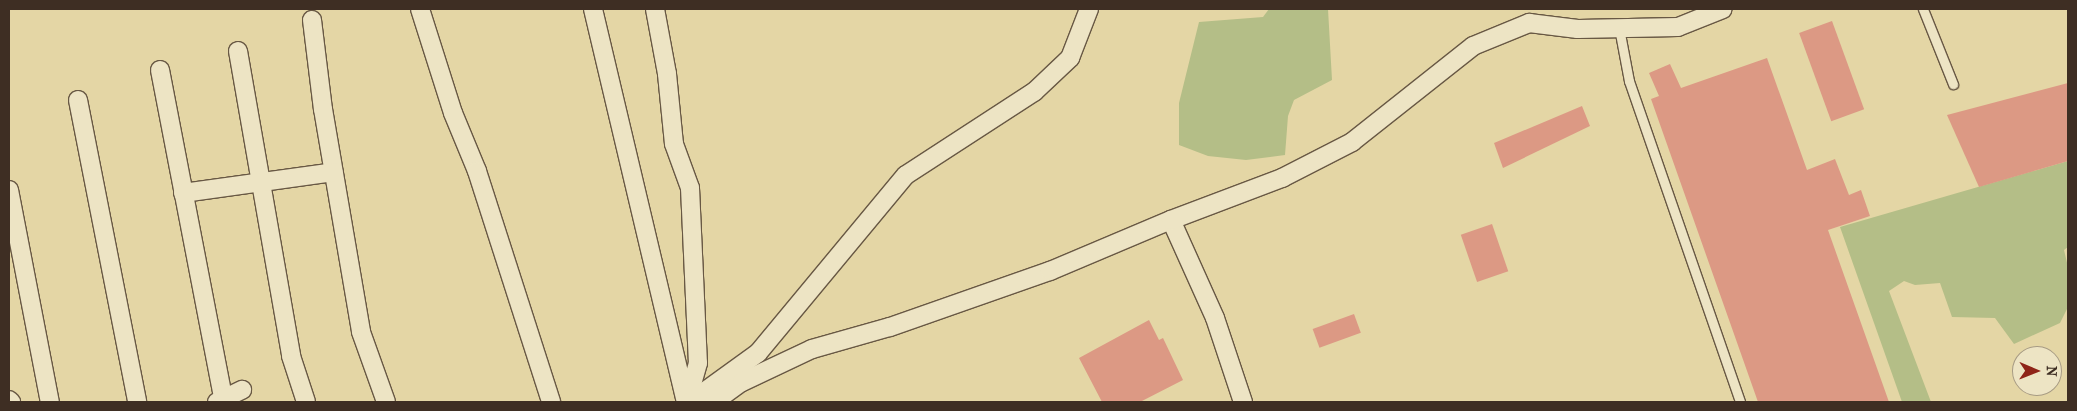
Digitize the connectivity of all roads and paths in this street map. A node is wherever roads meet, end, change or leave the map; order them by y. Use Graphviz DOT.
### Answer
graph roads {
  1 [pos="420,9"];
  2 [pos="594,9"];
  3 [pos="655,9"];
  4 [pos="1089,9"];
  5 [pos="1724,9"];
  6 [pos="1923,9"];
  7 [pos="312,20"];
  8 [pos="1619,28"];
  9 [pos="238,51"];
  10 [pos="160,70"];
  11 [pos="1954,84"];
  12 [pos="78,100"];
  13 [pos="334,172"];
  14 [pos="260,182"];
  15 [pos="9,190"];
  16 [pos="184,193"];
  17 [pos="1171,220"];
  18 [pos="242,390"];
  19 [pos="221,401"];
  20 [pos="50,402"];
  21 [pos="136,402"];
  22 [pos="306,402"];
  23 [pos="386,402"];
  24 [pos="551,402"];
  25 [pos="688,402"];
  26 [pos="714,402"];
  27 [pos="1243,402"];
  28 [pos="1740,402"];
  1 -- 24 [label="street"];
  2 -- 25 [label="street"];
  3 -- 25 [label="street"];
  4 -- 25 [label="street"];
  5 -- 8 [label="street"];
  6 -- 11 [label="lane"];
  7 -- 13 [label="street"];
  8 -- 17 [label="street"];
  8 -- 28 [label="lane"];
  9 -- 14 [label="street"];
  10 -- 16 [label="street"];
  12 -- 21 [label="street"];
  13 -- 14 [label="street"];
  13 -- 23 [label="street"];
  14 -- 16 [label="street"];
  14 -- 22 [label="street"];
  15 -- 20 [label="street"];
  16 -- 19 [label="street"];
  17 -- 26 [label="street"];
  17 -- 27 [label="street"];
  18 -- 19 [label="street"];
}
